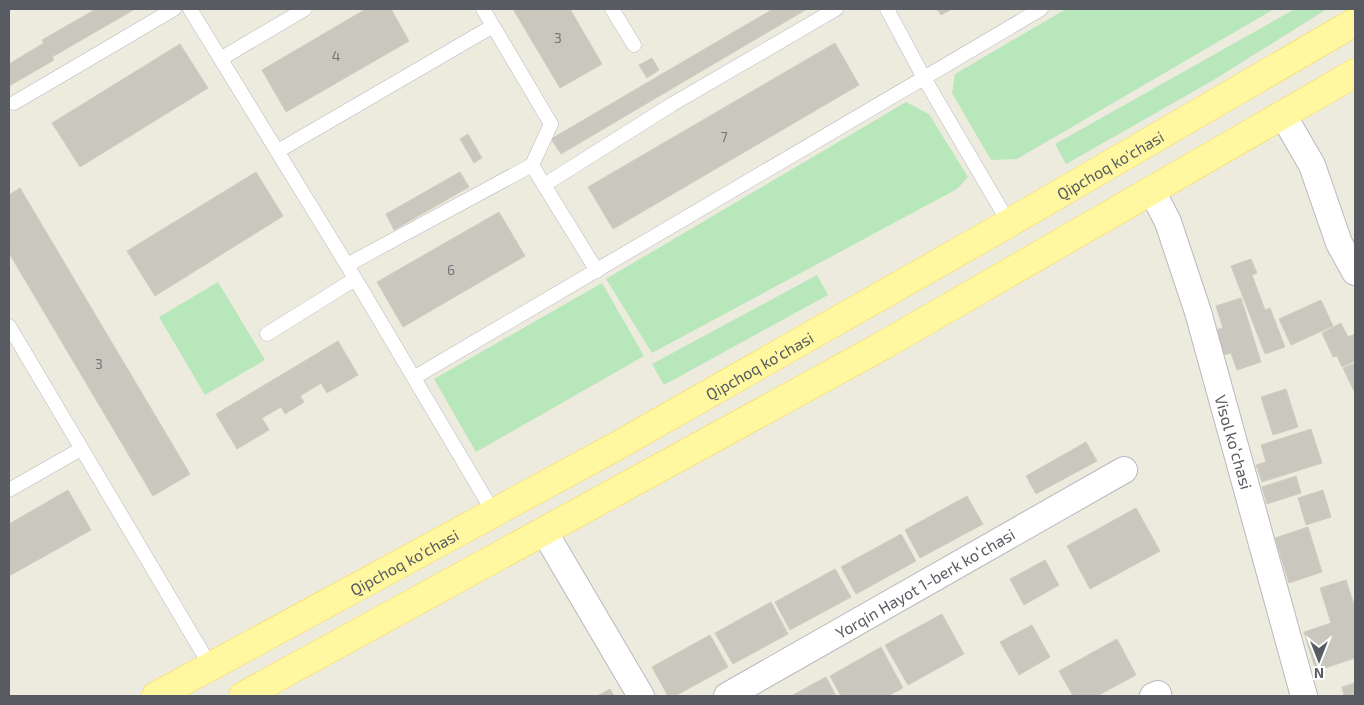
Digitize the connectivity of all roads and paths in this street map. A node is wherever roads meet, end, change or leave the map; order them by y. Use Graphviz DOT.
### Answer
graph roads {
  1 [pos="174,9"];
  2 [pos="190,9"];
  3 [pos="305,9"];
  4 [pos="483,9"];
  5 [pos="612,9"];
  6 [pos="836,9"];
  7 [pos="887,9"];
  8 [pos="1041,9"];
  9 [pos="1355,22"];
  10 [pos="493,26"];
  11 [pos="634,44"];
  12 [pos="222,58"];
  13 [pos="1355,73"];
  14 [pos="924,78"];
  15 [pos="14,103"];
  16 [pos="1283,115"];
  17 [pos="278,152"];
  18 [pos="532,165"];
  19 [pos="544,185"];
  20 [pos="1152,191"];
  21 [pos="1009,223"];
  22 [pos="347,265"];
  23 [pos="596,271"];
  24 [pos="1355,272"];
  25 [pos="355,279"];
  26 [pos="9,326"];
  27 [pos="267,334"];
  28 [pos="415,377"];
  29 [pos="615,448"];
  30 [pos="81,449"];
  31 [pos="1124,470"];
  32 [pos="632,482"];
  33 [pos="9,490"];
  34 [pos="494,513"];
  35 [pos="544,531"];
  36 [pos="280,629"];
  37 [pos="300,665"];
  38 [pos="211,667"];
  39 [pos="156,696"];
  40 [pos="243,696"];
  41 [pos="641,696"];
  42 [pos="727,696"];
  43 [pos="1304,696"];
  1 -- 15 [label="lane"];
  2 -- 12 [label="lane"];
  3 -- 12 [label="lane"];
  4 -- 10 [label="lane"];
  5 -- 11 [label="lane"];
  6 -- 19 [label="lane"];
  7 -- 14 [label="lane"];
  8 -- 14 [label="lane"];
  9 -- 21 [label="main road, Qipchoq ko'chasi"];
  10 -- 17 [label="lane"];
  10 -- 18 [label="lane"];
  12 -- 17 [label="lane"];
  13 -- 16 [label="main road"];
  14 -- 21 [label="lane"];
  14 -- 23 [label="lane"];
  16 -- 20 [label="main road"];
  16 -- 24 [label="street"];
  17 -- 22 [label="lane"];
  18 -- 19 [label="lane"];
  18 -- 22 [label="lane"];
  19 -- 23 [label="lane"];
  20 -- 32 [label="main road"];
  20 -- 43 [label="street, Visol koʻchasi"];
  21 -- 29 [label="main road, Qipchoq ko'chasi"];
  22 -- 25 [label="lane"];
  23 -- 28 [label="lane"];
  25 -- 27 [label="lane"];
  25 -- 28 [label="lane"];
  26 -- 30 [label="lane"];
  28 -- 34 [label="lane"];
  29 -- 32 [label="main road"];
  29 -- 34 [label="main road, Qipchoq ko'chasi"];
  30 -- 33 [label="lane"];
  30 -- 38 [label="lane"];
  31 -- 42 [label="street, Yorqin Hayot 1-berk koʻchasi"];
  32 -- 35 [label="main road"];
  34 -- 36 [label="main road, Qipchoq ko'chasi"];
  35 -- 37 [label="main road"];
  35 -- 41 [label="street"];
  36 -- 37 [label="main road"];
  36 -- 38 [label="main road, Qipchoq ko'chasi"];
  37 -- 40 [label="main road"];
  38 -- 39 [label="main road, Qipchoq ko'chasi"];
}
